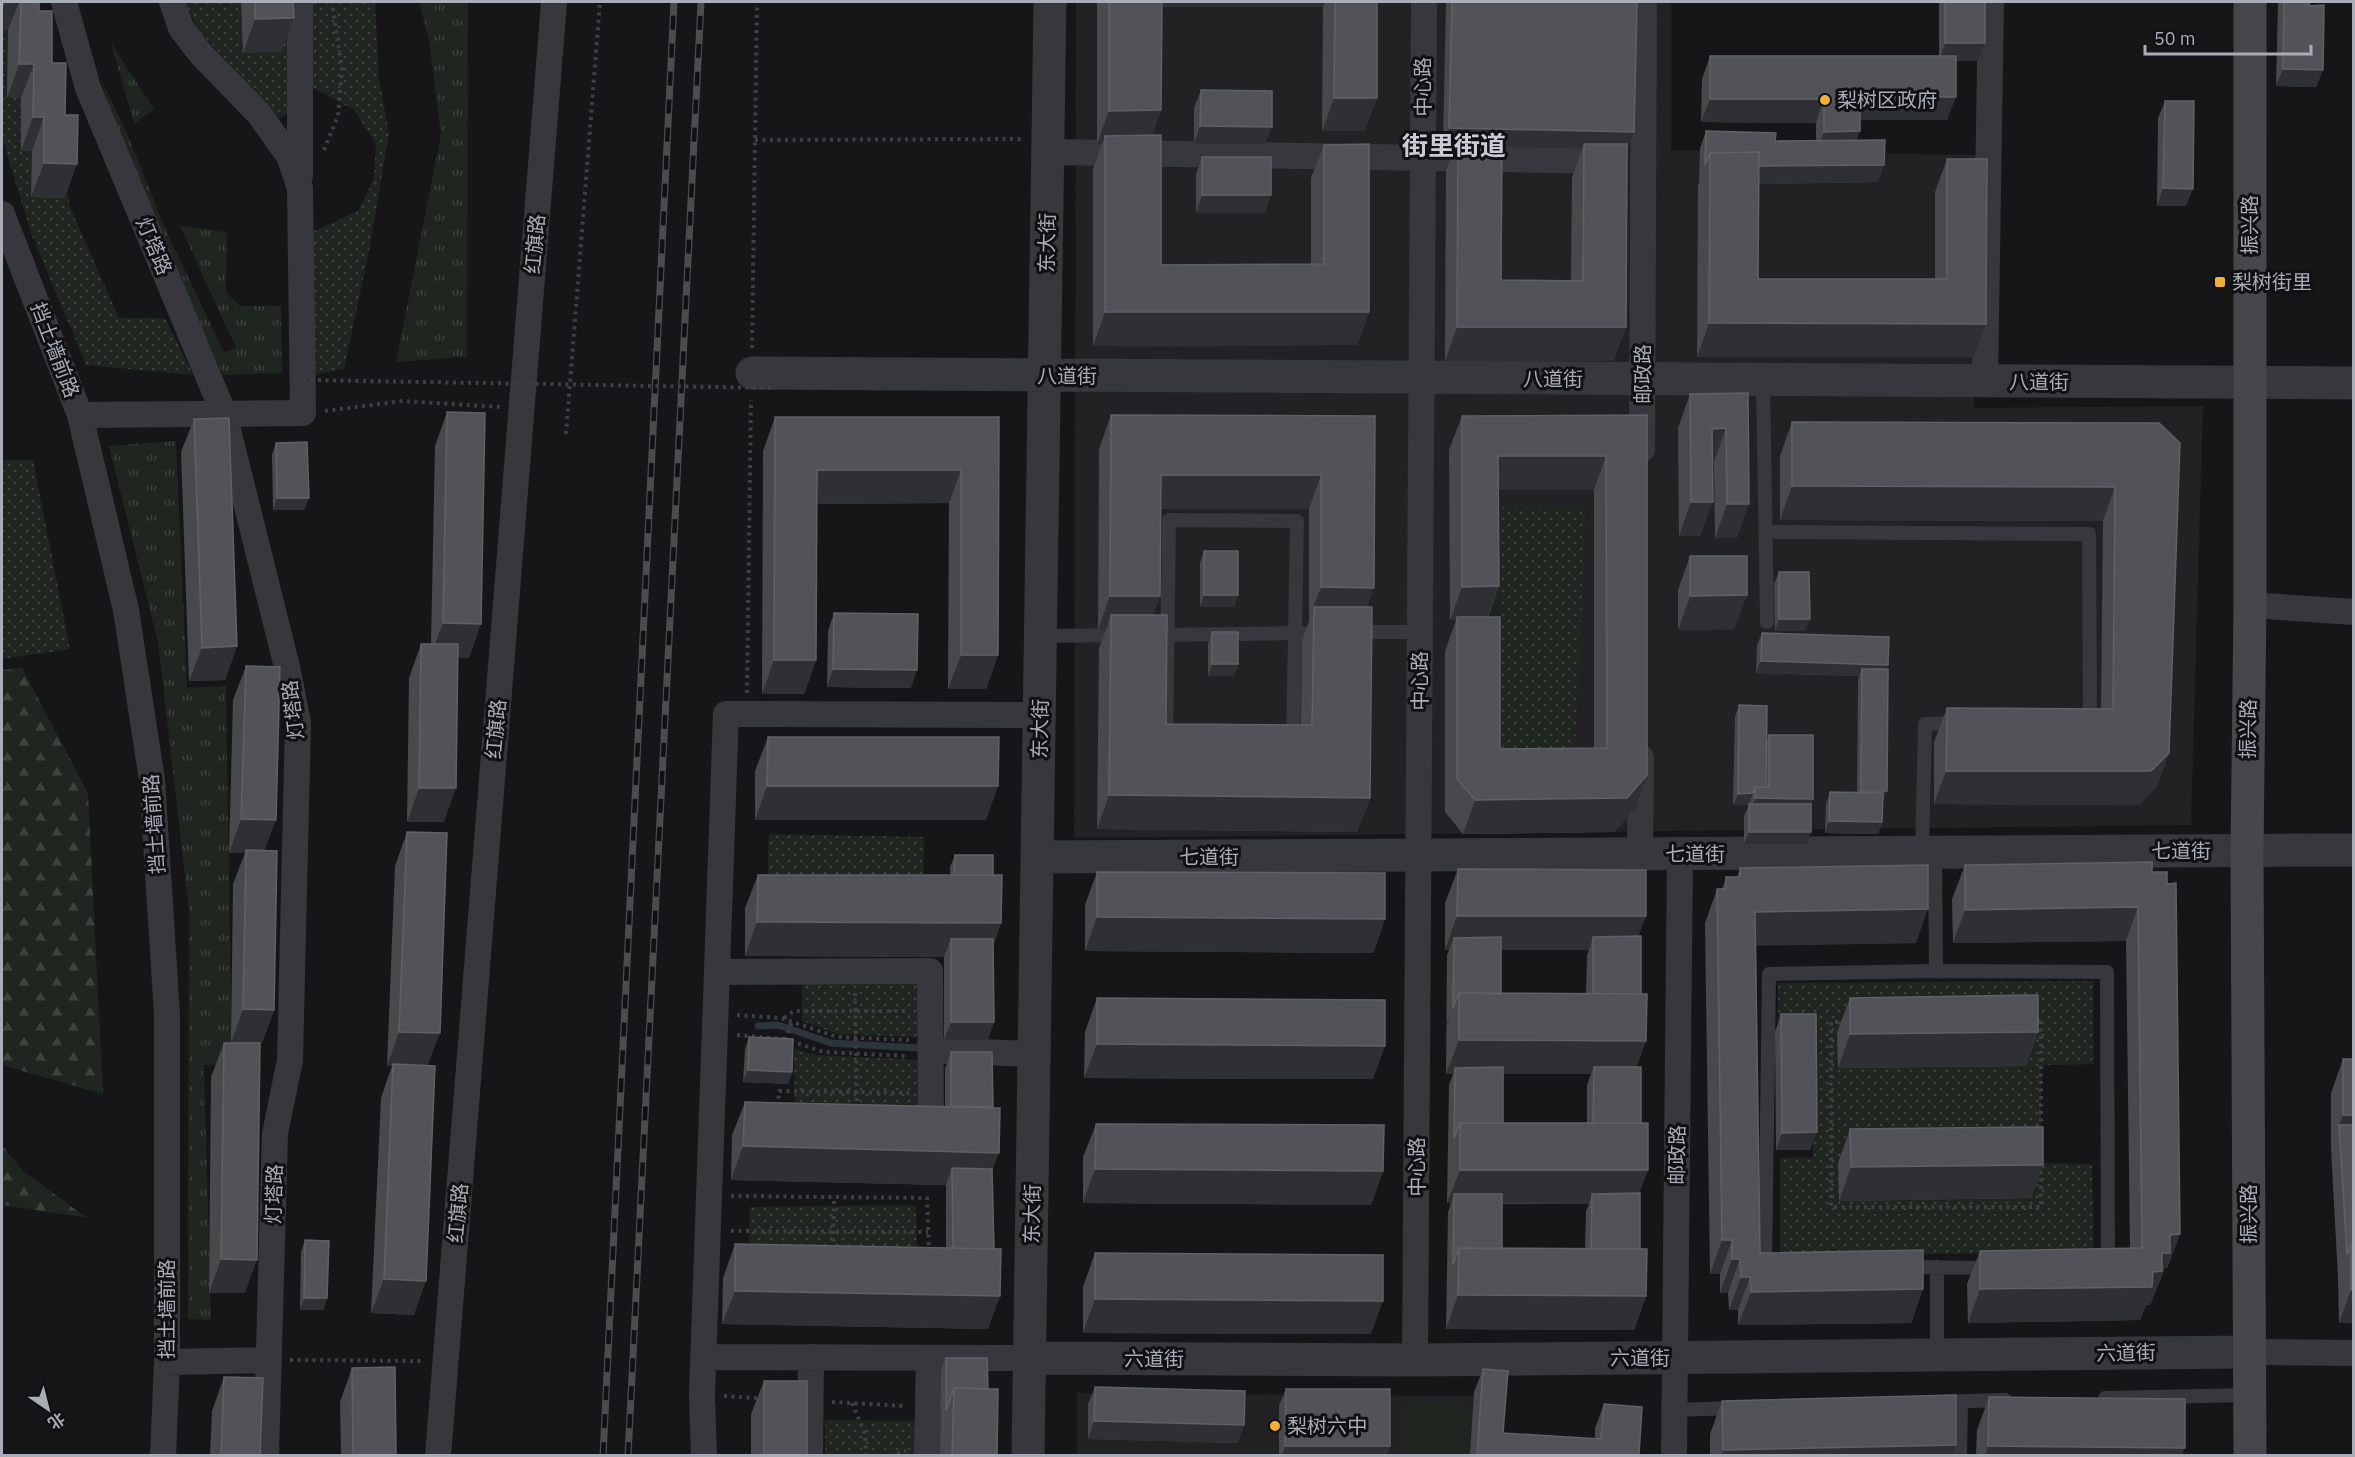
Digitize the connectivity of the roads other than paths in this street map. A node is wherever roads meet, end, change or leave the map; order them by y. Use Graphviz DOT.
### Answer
graph roads {
  1 [pos="64,2"];
  2 [pos="172,2"];
  3 [pos="300,2"];
  4 [pos="554,2"];
  5 [pos="1050,2"];
  6 [pos="1424,2"];
  7 [pos="1644,2"];
  8 [pos="1991,2"];
  9 [pos="2250,2"];
  10 [pos="1048,146"];
  11 [pos="1423,158"];
  12 [pos="1644,161"];
  13 [pos="300,188"];
  14 [pos="2,214"];
  15 [pos="1045,376"];
  16 [pos="1422,378"];
  17 [pos="764,380"];
  18 [pos="1643,380"];
  19 [pos="1763,380"];
  20 [pos="1985,381"];
  21 [pos="2250,383"];
  22 [pos="2354,383"];
  23 [pos="224,414"];
  24 [pos="80,415"];
  25 [pos="1642,474"];
  26 [pos="1766,532"];
  27 [pos="2250,605"];
  28 [pos="2354,612"];
  29 [pos="1767,622"];
  30 [pos="1340,632"];
  31 [pos="1420,632"];
  32 [pos="1295,633"];
  33 [pos="1318,633"];
  34 [pos="1167,634"];
  35 [pos="1041,636"];
  36 [pos="1040,715"];
  37 [pos="2067,721"];
  38 [pos="1972,723"];
  39 [pos="1641,735"];
  40 [pos="2354,850"];
  41 [pos="2247,851"];
  42 [pos="1929,853"];
  43 [pos="1640,854"];
  44 [pos="1680,854"];
  45 [pos="1419,855"];
  46 [pos="1038,858"];
  47 [pos="1936,971"];
  48 [pos="718,972"];
  49 [pos="930,1049"];
  50 [pos="1035,1054"];
  51 [pos="889,1124"];
  52 [pos="1777,1267"];
  53 [pos="1891,1267"];
  54 [pos="1936,1268"];
  55 [pos="2005,1268"];
  56 [pos="2096,1268"];
  57 [pos="2250,1352"];
  58 [pos="2354,1353"];
  59 [pos="1937,1355"];
  60 [pos="704,1357"];
  61 [pos="810,1357"];
  62 [pos="928,1358"];
  63 [pos="1030,1358"];
  64 [pos="1675,1358"];
  65 [pos="269,1360"];
  66 [pos="1415,1360"];
  67 [pos="167,1362"];
  68 [pos="2250,1395"];
  69 [pos="2088,1399"];
  70 [pos="2019,1400"];
  71 [pos="1961,1401"];
  72 [pos="1925,1402"];
  73 [pos="1746,1408"];
  74 [pos="1674,1410"];
  75 [pos="163,1455"];
  76 [pos="266,1455"];
  77 [pos="438,1455"];
  78 [pos="704,1455"];
  79 [pos="810,1455"];
  80 [pos="927,1455"];
  81 [pos="1028,1455"];
  82 [pos="1674,1455"];
  83 [pos="1960,1455"];
  84 [pos="2250,1455"];
  1 -- 23 [label="street, 灯塔路"];
  2 -- 13 [label="street"];
  3 -- 13 [label="street"];
  4 -- 77 [label="street, 红旗路"];
  5 -- 10 [label="street, 东大街"];
  6 -- 11 [label="street, 中心路"];
  7 -- 12 [label="street, 邮政路"];
  8 -- 20 [label="street"];
  9 -- 21 [label="main road, 振兴路"];
  10 -- 11 [label="street"];
  10 -- 15 [label="street, 东大街"];
  11 -- 12 [label="street"];
  11 -- 16 [label="street, 中心路"];
  12 -- 18 [label="street, 邮政路"];
  13 -- 23 [label="street"];
  14 -- 24 [label="street, 挡土墙前路"];
  15 -- 16 [label="street, 八道街"];
  15 -- 17 [label="street, 八道街"];
  15 -- 35 [label="street, 东大街"];
  16 -- 18 [label="street, 八道街"];
  16 -- 31 [label="street, 中心路"];
  18 -- 19 [label="street, 八道街"];
  18 -- 25 [label="street, 邮政路"];
  19 -- 20 [label="street, 八道街"];
  19 -- 26 [label="lane"];
  20 -- 21 [label="street, 八道街"];
  21 -- 22 [label="street, 八道街"];
  21 -- 27 [label="main road, 振兴路"];
  23 -- 24 [label="street"];
  23 -- 65 [label="street, 灯塔路"];
  24 -- 67 [label="street, 挡土墙前路"];
  26 -- 29 [label="lane"];
  26 -- 37 [label="lane"];
  27 -- 28 [label="street"];
  27 -- 41 [label="main road, 振兴路"];
  30 -- 31 [label="lane"];
  31 -- 45 [label="street, 中心路"];
  32 -- 33 [label="lane"];
  32 -- 34 [label="lane"];
  32 -- 34 [label="lane"];
  32 -- 34 [label="lane"];
  34 -- 35 [label="lane"];
  35 -- 36 [label="street, 东大街"];
  36 -- 46 [label="street, 东大街"];
  36 -- 48 [label="street"];
  38 -- 42 [label="lane"];
  39 -- 43 [label="street"];
  40 -- 41 [label="street, 七道街"];
  41 -- 42 [label="street, 七道街"];
  41 -- 57 [label="main road, 振兴路"];
  42 -- 44 [label="street, 七道街"];
  42 -- 47 [label="lane"];
  43 -- 44 [label="street, 七道街"];
  43 -- 45 [label="street, 七道街"];
  44 -- 64 [label="street, 邮政路"];
  45 -- 46 [label="street, 七道街"];
  45 -- 66 [label="street, 中心路"];
  46 -- 50 [label="street, 东大街"];
  47 -- 52 [label="lane"];
  47 -- 56 [label="lane"];
  48 -- 49 [label="street"];
  48 -- 60 [label="street"];
  49 -- 50 [label="street"];
  49 -- 51 [label="street"];
  50 -- 63 [label="street, 东大街"];
  53 -- 54 [label="lane"];
  54 -- 55 [label="lane"];
  54 -- 59 [label="lane"];
  57 -- 58 [label="street"];
  57 -- 59 [label="street, 六道街"];
  57 -- 68 [label="main road, 振兴路"];
  59 -- 64 [label="street, 六道街"];
  60 -- 61 [label="street"];
  60 -- 78 [label="street"];
  61 -- 62 [label="street"];
  61 -- 79 [label="street"];
  62 -- 63 [label="street"];
  62 -- 80 [label="street"];
  63 -- 66 [label="street, 六道街"];
  63 -- 81 [label="street, 东大街"];
  64 -- 66 [label="street, 六道街"];
  64 -- 74 [label="street, 邮政路"];
  65 -- 67 [label="street"];
  65 -- 76 [label="street, 灯塔路"];
  67 -- 75 [label="street, 挡土墙前路"];
  68 -- 69 [label="lane"];
  68 -- 84 [label="main road, 振兴路"];
  70 -- 71 [label="lane"];
  71 -- 72 [label="lane"];
  71 -- 83 [label="lane"];
  73 -- 74 [label="lane"];
  74 -- 82 [label="street, 邮政路"];
}
